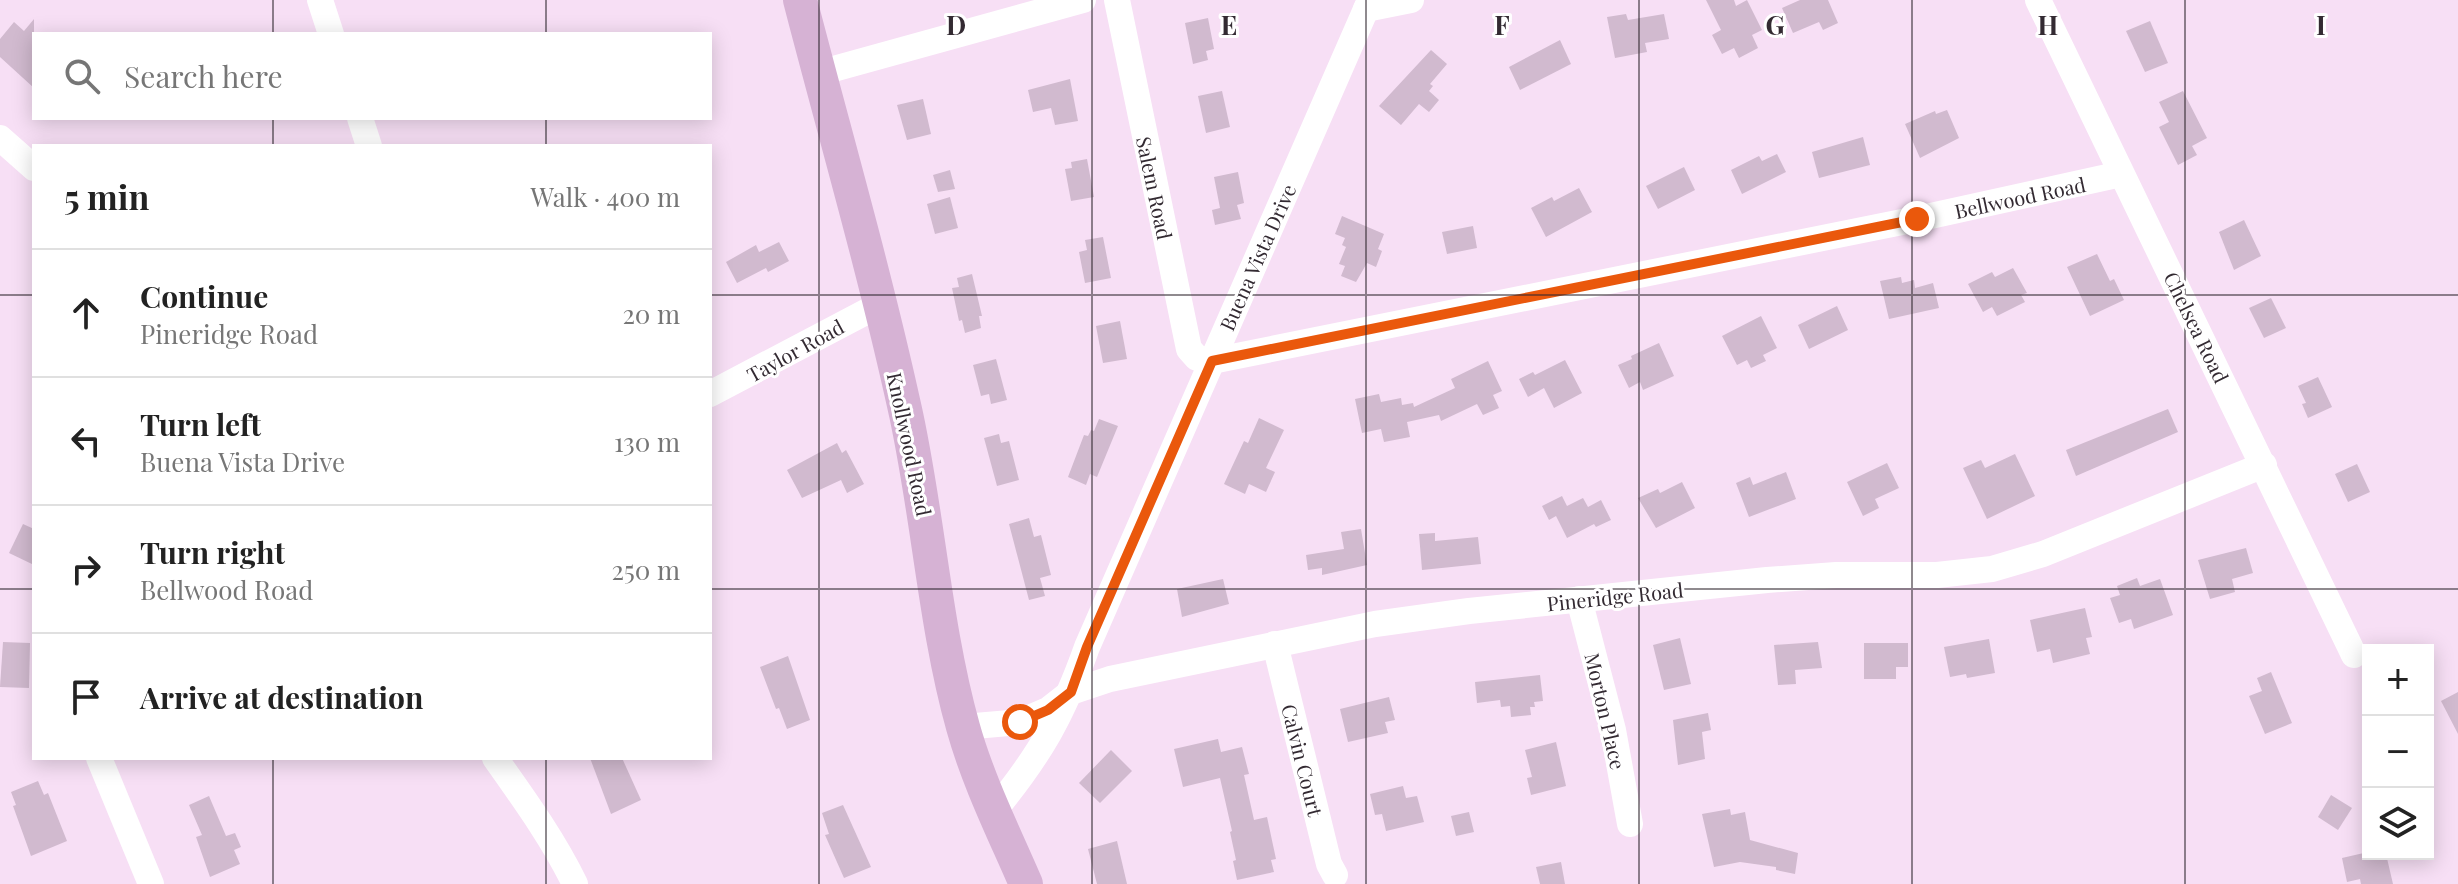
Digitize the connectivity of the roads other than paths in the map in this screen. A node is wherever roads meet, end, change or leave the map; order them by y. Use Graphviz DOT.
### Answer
graph roads {
  1 [pos="320,0"];
  2 [pos="800,0"];
  3 [pos="1083,0"];
  4 [pos="1117,0"];
  5 [pos="1411,0"];
  6 [pos="2038,0"];
  7 [pos="1368,5"];
  8 [pos="330,32"];
  9 [pos="819,73"];
  10 [pos="361,120"];
  11 [pos="0,138"];
  12 [pos="368,144"];
  13 [pos="32,166"];
  14 [pos="2121,174"];
  15 [pos="879,305"];
  16 [pos="1212,361"];
  17 [pos="712,393"];
  18 [pos="2264,465"];
  19 [pos="1579,599"];
  20 [pos="1275,644"];
  21 [pos="2354,655"];
  22 [pos="1071,692"];
  23 [pos="963,727"];
  24 [pos="100,760"];
  25 [pos="496,760"];
  26 [pos="994,811"];
  27 [pos="1630,824"];
  28 [pos="1335,875"];
  29 [pos="151,884"];
  30 [pos="575,884"];
  31 [pos="1026,884"];
  1 -- 8 [label="street"];
  2 -- 9 [label="main road, Knollwood Road"];
  3 -- 9 [label="street"];
  4 -- 16 [label="street, Salem Road"];
  5 -- 7 [label="street"];
  6 -- 14 [label="street, Chelsea Road"];
  7 -- 16 [label="street, Buena Vista Drive"];
  9 -- 15 [label="main road, Knollwood Road"];
  10 -- 12 [label="street"];
  11 -- 13 [label="street"];
  14 -- 16 [label="street, Bellwood Road"];
  14 -- 18 [label="street, Chelsea Road"];
  15 -- 17 [label="street, Taylor Road"];
  15 -- 23 [label="main road, Knollwood Road"];
  16 -- 22 [label="street, Buena Vista Drive"];
  18 -- 19 [label="street, Pineridge Road"];
  18 -- 21 [label="street, Chelsea Road"];
  19 -- 20 [label="street, Pineridge Road"];
  19 -- 27 [label="street, Morton Place"];
  20 -- 22 [label="street, Pineridge Road"];
  20 -- 28 [label="street, Calvin Court"];
  22 -- 23 [label="street, Pineridge Road"];
  22 -- 26 [label="street, Buena Vista Drive"];
  23 -- 26 [label="main road, Knollwood Road"];
  24 -- 29 [label="street"];
  25 -- 30 [label="street"];
  26 -- 31 [label="main road, Knollwood Road"];
}
